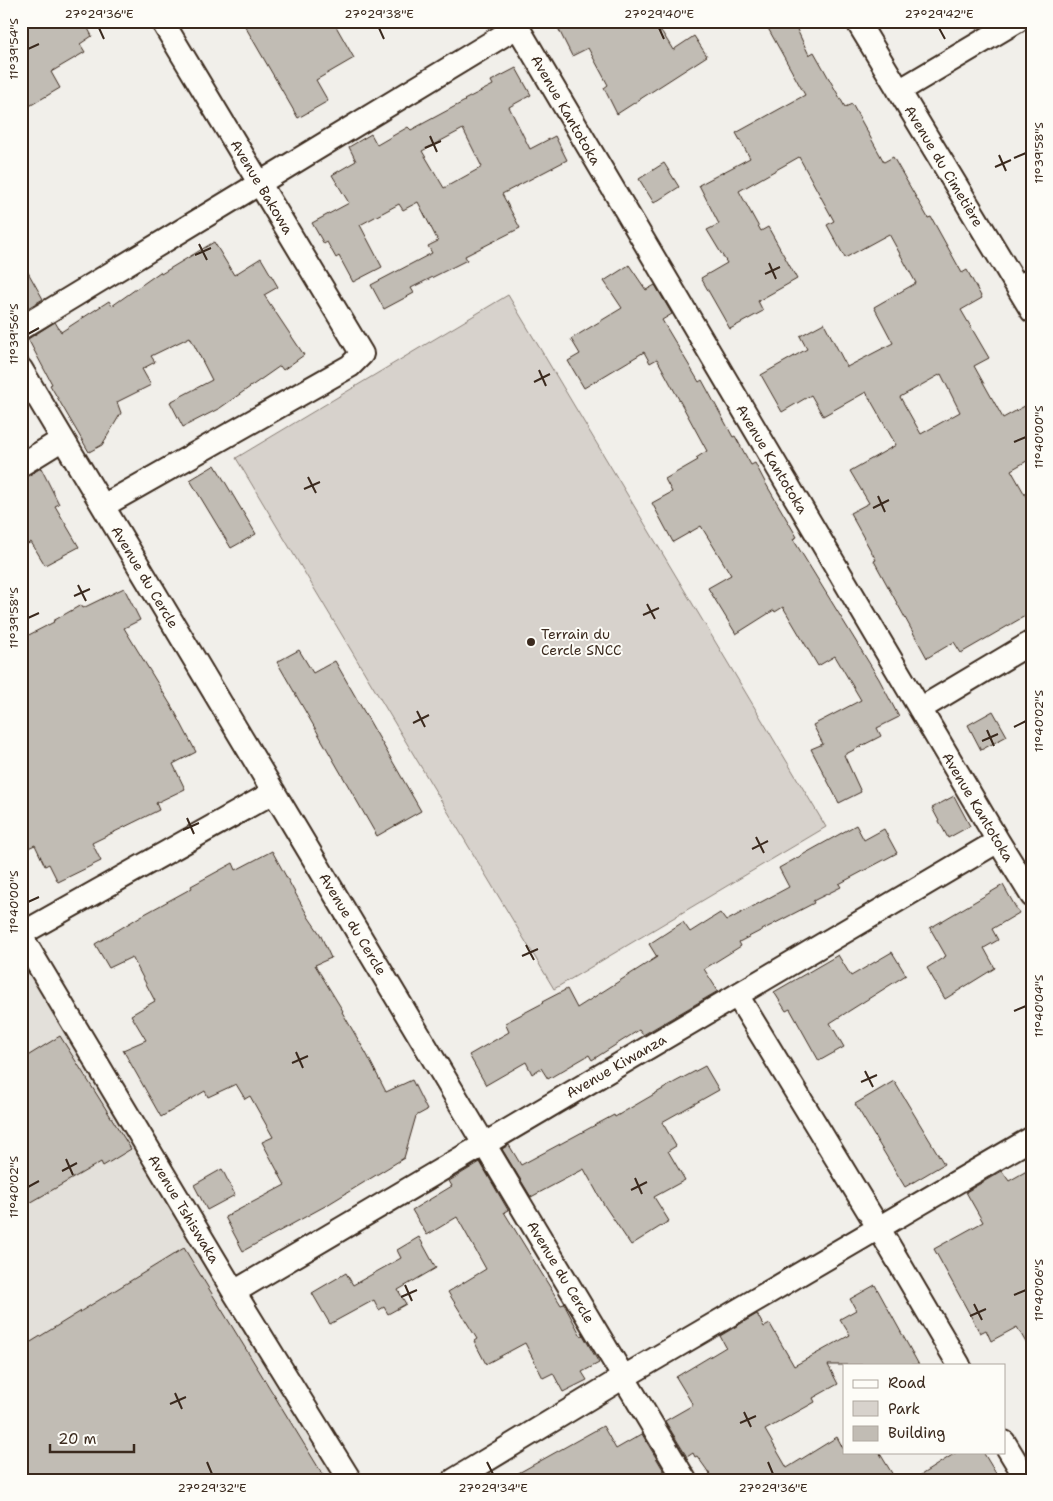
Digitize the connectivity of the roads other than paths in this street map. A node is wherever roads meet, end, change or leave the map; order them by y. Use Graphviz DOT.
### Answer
graph roads {
  1 [pos="162,21"];
  2 [pos="857,21"];
  3 [pos="1017,21"];
  4 [pos="516,24"];
  5 [pos="899,91"];
  6 [pos="260,184"];
  7 [pos="1023,278"];
  8 [pos="1032,311"];
  9 [pos="21,328"];
  10 [pos="21,369"];
  11 [pos="64,439"];
  12 [pos="21,465"];
  13 [pos="103,506"];
  14 [pos="1032,642"];
  15 [pos="920,709"];
  16 [pos="274,792"];
  17 [pos="998,842"];
  18 [pos="1032,896"];
  19 [pos="21,935"];
  20 [pos="737,995"];
  21 [pos="1032,1138"];
  22 [pos="484,1144"];
  23 [pos="878,1227"];
  24 [pos="234,1292"];
  25 [pos="958,1364"];
  26 [pos="624,1377"];
  27 [pos="1006,1445"];
  28 [pos="350,1480"];
  29 [pos="454,1480"];
  30 [pos="685,1480"];
  31 [pos="1027,1480"];
  1 -- 6 [label="street, Avenue Bakowa"];
  2 -- 5 [label="street, Avenue du Cimetière"];
  3 -- 5 [label="street"];
  4 -- 6 [label="street"];
  4 -- 15 [label="street, Avenue Kantotoka"];
  5 -- 7 [label="street, Avenue du Cimetière"];
  6 -- 9 [label="street"];
  6 -- 13 [label="street, Avenue Bakowa"];
  7 -- 8 [label="street, Avenue du Cimetière"];
  10 -- 11 [label="street, Avenue du Cercle"];
  11 -- 12 [label="street"];
  11 -- 13 [label="street, Avenue du Cercle"];
  13 -- 16 [label="street, Avenue du Cercle"];
  14 -- 15 [label="street"];
  15 -- 17 [label="street, Avenue Kantotoka"];
  16 -- 19 [label="street"];
  16 -- 22 [label="street, Avenue du Cercle"];
  17 -- 18 [label="street, Avenue Kantotoka"];
  17 -- 20 [label="street, Avenue Kiwanza"];
  19 -- 24 [label="street, Avenue Tshiswaka"];
  20 -- 22 [label="street, Avenue Kiwanza"];
  20 -- 23 [label="street"];
  21 -- 23 [label="street"];
  22 -- 24 [label="street, Avenue Kiwanza"];
  22 -- 26 [label="street, Avenue du Cercle"];
  23 -- 25 [label="street"];
  23 -- 26 [label="street"];
  24 -- 28 [label="street, Avenue Tshiswaka"];
  26 -- 29 [label="street"];
  26 -- 30 [label="street, Avenue du Cercle"];
  27 -- 31 [label="street"];
}
